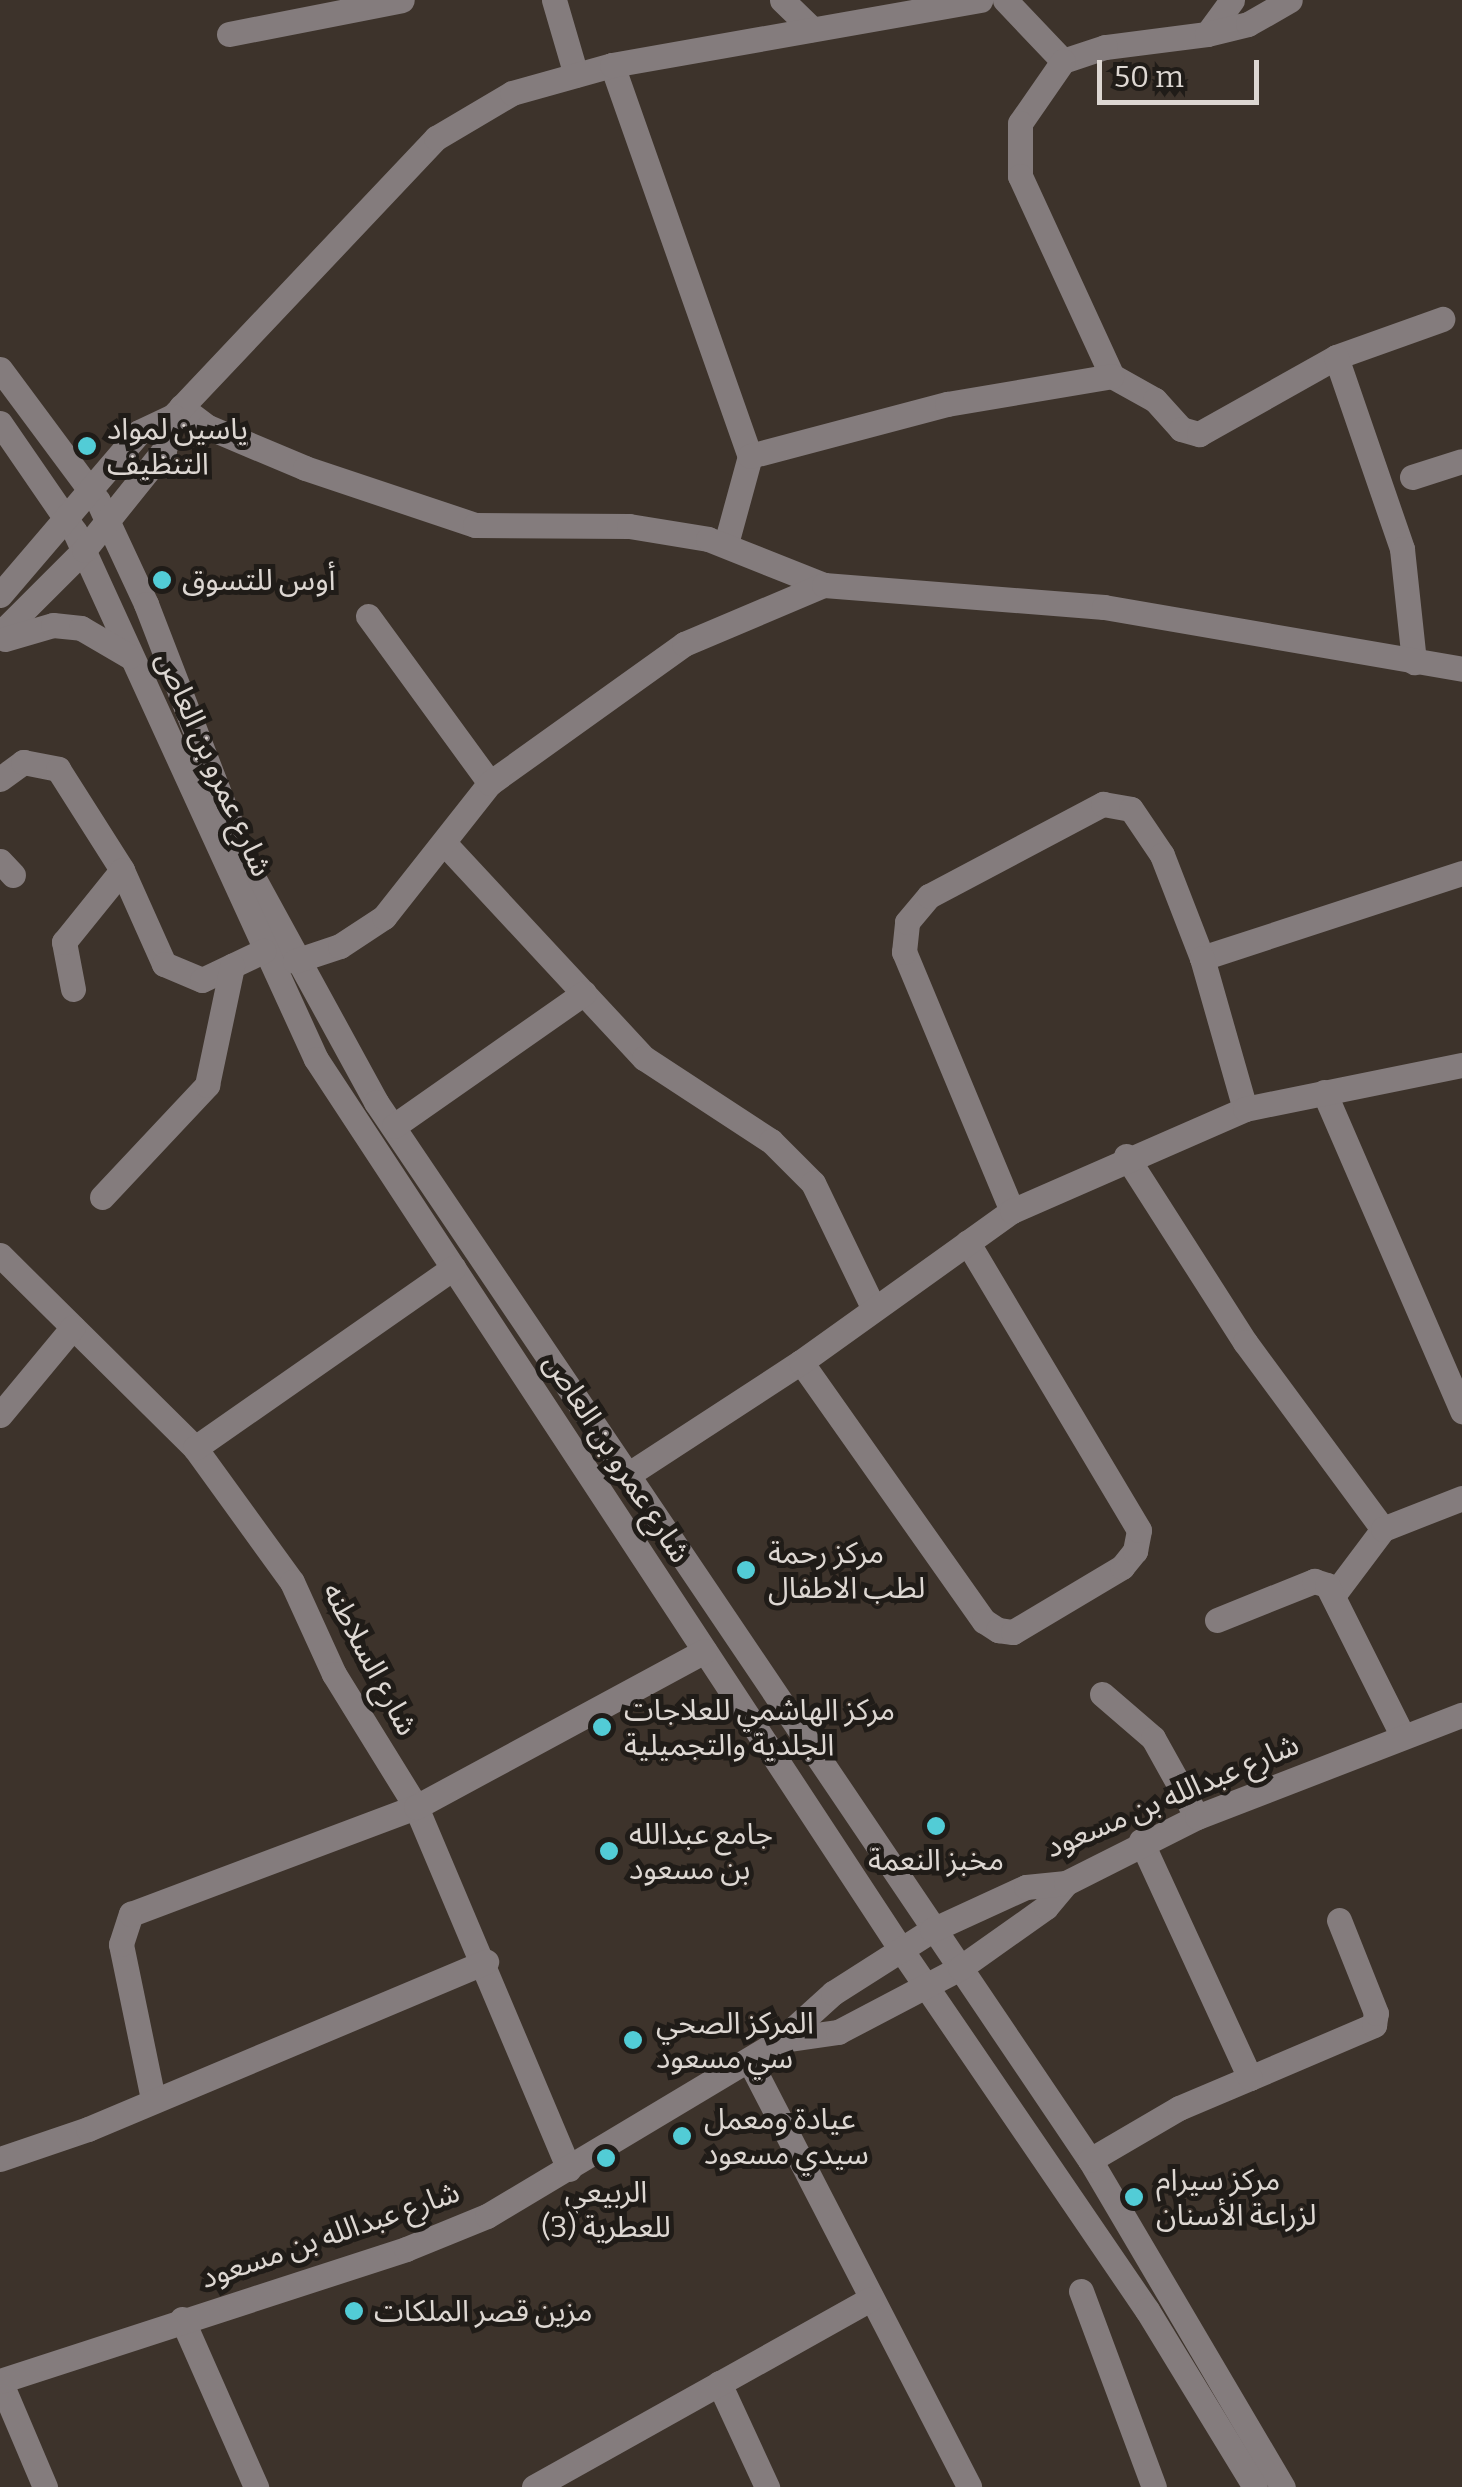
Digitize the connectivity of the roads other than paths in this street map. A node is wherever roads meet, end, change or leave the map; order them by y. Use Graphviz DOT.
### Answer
graph roads {
  1 [pos="402,0"];
  2 [pos="554,0"];
  3 [pos="782,0"];
  4 [pos="980,0"];
  5 [pos="1005,0"];
  6 [pos="1232,0"];
  7 [pos="1290,0"];
  8 [pos="812,28"];
  9 [pos="230,34"];
  10 [pos="1207,34"];
  11 [pos="1063,61"];
  12 [pos="612,64"];
  13 [pos="576,74"];
  14 [pos="1442,319"];
  15 [pos="1336,357"];
  16 [pos="0,369"];
  17 [pos="1112,376"];
  18 [pos="177,412"];
  19 [pos="0,423"];
  20 [pos="9,453"];
  21 [pos="750,456"];
  22 [pos="1462,462"];
  23 [pos="1412,477"];
  24 [pos="90,490"];
  25 [pos="67,519"];
  26 [pos="106,521"];
  27 [pos="726,544"];
  28 [pos="84,550"];
  29 [pos="824,585"];
  30 [pos="0,595"];
  31 [pos="368,616"];
  32 [pos="0,637"];
  33 [pos="131,658"];
  34 [pos="1414,662"];
  35 [pos="1462,668"];
  36 [pos="0,779"];
  37 [pos="490,784"];
  38 [pos="445,844"];
  39 [pos="122,870"];
  40 [pos="1462,873"];
  41 [pos="264,951"];
  42 [pos="1202,958"];
  43 [pos="295,962"];
  44 [pos="232,966"];
  45 [pos="73,989"];
  46 [pos="584,994"];
  47 [pos="1462,1065"];
  48 [pos="1324,1092"];
  49 [pos="1245,1109"];
  50 [pos="394,1126"];
  51 [pos="1126,1156"];
  52 [pos="102,1197"];
  53 [pos="1012,1211"];
  54 [pos="968,1242"];
  55 [pos="0,1255"];
  56 [pos="453,1268"];
  57 [pos="873,1306"];
  58 [pos="72,1327"];
  59 [pos="801,1362"];
  60 [pos="1462,1411"];
  61 [pos="0,1415"];
  62 [pos="195,1448"];
  63 [pos="629,1474"];
  64 [pos="1462,1498"];
  65 [pos="1383,1529"];
  66 [pos="1335,1594"];
  67 [pos="1218,1620"];
  68 [pos="704,1651"];
  69 [pos="1102,1694"];
  70 [pos="1462,1715"];
  71 [pos="1402,1735"];
  72 [pos="416,1806"];
  73 [pos="1197,1817"];
  74 [pos="1141,1842"];
  75 [pos="1066,1883"];
  76 [pos="1339,1920"];
  77 [pos="932,1930"];
  78 [pos="902,1951"];
  79 [pos="486,1962"];
  80 [pos="960,1968"];
  81 [pos="926,1986"];
  82 [pos="780,2040"];
  83 [pos="748,2060"];
  84 [pos="1250,2078"];
  85 [pos="153,2100"];
  86 [pos="0,2159"];
  87 [pos="1090,2160"];
  88 [pos="569,2169"];
  89 [pos="1081,2291"];
  90 [pos="870,2298"];
  91 [pos="182,2320"];
  92 [pos="0,2381"];
  93 [pos="719,2384"];
  94 [pos="45,2487"];
  95 [pos="256,2487"];
  96 [pos="534,2487"];
  97 [pos="767,2487"];
  98 [pos="969,2487"];
  99 [pos="1154,2487"];
  100 [pos="1255,2487"];
  101 [pos="1283,2487"];
  1 -- 9 [label="street"];
  2 -- 13 [label="street"];
  3 -- 8 [label="street"];
  4 -- 8 [label="street"];
  5 -- 11 [label="street"];
  6 -- 10 [label="street"];
  7 -- 10 [label="street"];
  8 -- 12 [label="street"];
  10 -- 11 [label="street"];
  11 -- 17 [label="street"];
  12 -- 13 [label="street"];
  12 -- 21 [label="street"];
  13 -- 18 [label="street"];
  14 -- 15 [label="street"];
  15 -- 17 [label="street"];
  15 -- 34 [label="street"];
  16 -- 24 [label="street"];
  17 -- 21 [label="street"];
  18 -- 24 [label="street"];
  18 -- 26 [label="street"];
  18 -- 27 [label="street"];
  19 -- 20 [label="street, شارع عمرو بن العاص"];
  20 -- 25 [label="street, شارع عمرو بن العاص"];
  21 -- 27 [label="street"];
  22 -- 23 [label="street"];
  24 -- 25 [label="street"];
  24 -- 26 [label="street"];
  25 -- 28 [label="street, شارع عمرو بن العاص"];
  25 -- 30 [label="street"];
  26 -- 28 [label="street"];
  26 -- 43 [label="street"];
  27 -- 29 [label="street"];
  28 -- 32 [label="street"];
  28 -- 33 [label="street, شارع عمرو بن العاص"];
  29 -- 34 [label="street"];
  29 -- 37 [label="street"];
  31 -- 37 [label="street"];
  32 -- 33 [label="street"];
  33 -- 41 [label="street, شارع عمرو بن العاص"];
  34 -- 35 [label="street"];
  36 -- 39 [label="street"];
  37 -- 38 [label="street"];
  38 -- 43 [label="street"];
  38 -- 46 [label="street"];
  39 -- 44 [label="street"];
  39 -- 45 [label="street"];
  40 -- 42 [label="street"];
  41 -- 44 [label="street"];
  41 -- 56 [label="street, شارع عمرو بن العاص"];
  42 -- 49 [label="street"];
  42 -- 53 [label="street"];
  43 -- 50 [label="street"];
  44 -- 52 [label="street"];
  46 -- 50 [label="street"];
  46 -- 57 [label="street"];
  47 -- 48 [label="street"];
  48 -- 49 [label="street"];
  48 -- 60 [label="street"];
  49 -- 51 [label="street"];
  50 -- 63 [label="street"];
  51 -- 53 [label="street"];
  51 -- 65 [label="street"];
  53 -- 54 [label="street"];
  54 -- 57 [label="street"];
  54 -- 59 [label="street"];
  55 -- 58 [label="street, شارع السلاطنه"];
  56 -- 62 [label="street"];
  56 -- 68 [label="street, شارع عمرو بن العاص"];
  57 -- 59 [label="street"];
  58 -- 61 [label="street"];
  58 -- 62 [label="street, شارع السلاطنه"];
  59 -- 63 [label="street"];
  62 -- 72 [label="street, شارع السلاطنه"];
  63 -- 77 [label="street"];
  64 -- 65 [label="street"];
  65 -- 66 [label="street"];
  66 -- 67 [label="street"];
  66 -- 71 [label="street"];
  68 -- 72 [label="street"];
  68 -- 78 [label="street, شارع عمرو بن العاص"];
  69 -- 73 [label="street"];
  70 -- 71 [label="street, شارع عبدالله بن مسعود"];
  71 -- 73 [label="street, شارع عبدالله بن مسعود"];
  72 -- 79 [label="street, شارع السلاطنه"];
  72 -- 85 [label="street"];
  73 -- 74 [label="street, شارع عبدالله بن مسعود"];
  74 -- 75 [label="street, شارع عبدالله بن مسعود"];
  74 -- 84 [label="street"];
  75 -- 77 [label="street, شارع عبدالله بن مسعود"];
  75 -- 80 [label="street"];
  76 -- 84 [label="street"];
  77 -- 78 [label="street, شارع عبدالله بن مسعود"];
  77 -- 80 [label="street"];
  78 -- 81 [label="street, شارع عمرو بن العاص"];
  78 -- 82 [label="street, شارع عبدالله بن مسعود"];
  79 -- 85 [label="street"];
  79 -- 88 [label="street, شارع السلاطنه"];
  80 -- 81 [label="street"];
  80 -- 87 [label="street"];
  81 -- 82 [label="street"];
  81 -- 100 [label="street, شارع عمرو بن العاص"];
  82 -- 83 [label="street, شارع عبدالله بن مسعود"];
  83 -- 88 [label="street, شارع عبدالله بن مسعود"];
  83 -- 90 [label="street"];
  84 -- 87 [label="street"];
  85 -- 86 [label="street"];
  87 -- 101 [label="street"];
  88 -- 91 [label="street, شارع عبدالله بن مسعود"];
  89 -- 99 [label="street"];
  90 -- 93 [label="street"];
  90 -- 98 [label="street"];
  91 -- 92 [label="street, شارع عبدالله بن مسعود"];
  91 -- 95 [label="street"];
  92 -- 94 [label="street"];
  93 -- 96 [label="street"];
  93 -- 97 [label="street"];
}
